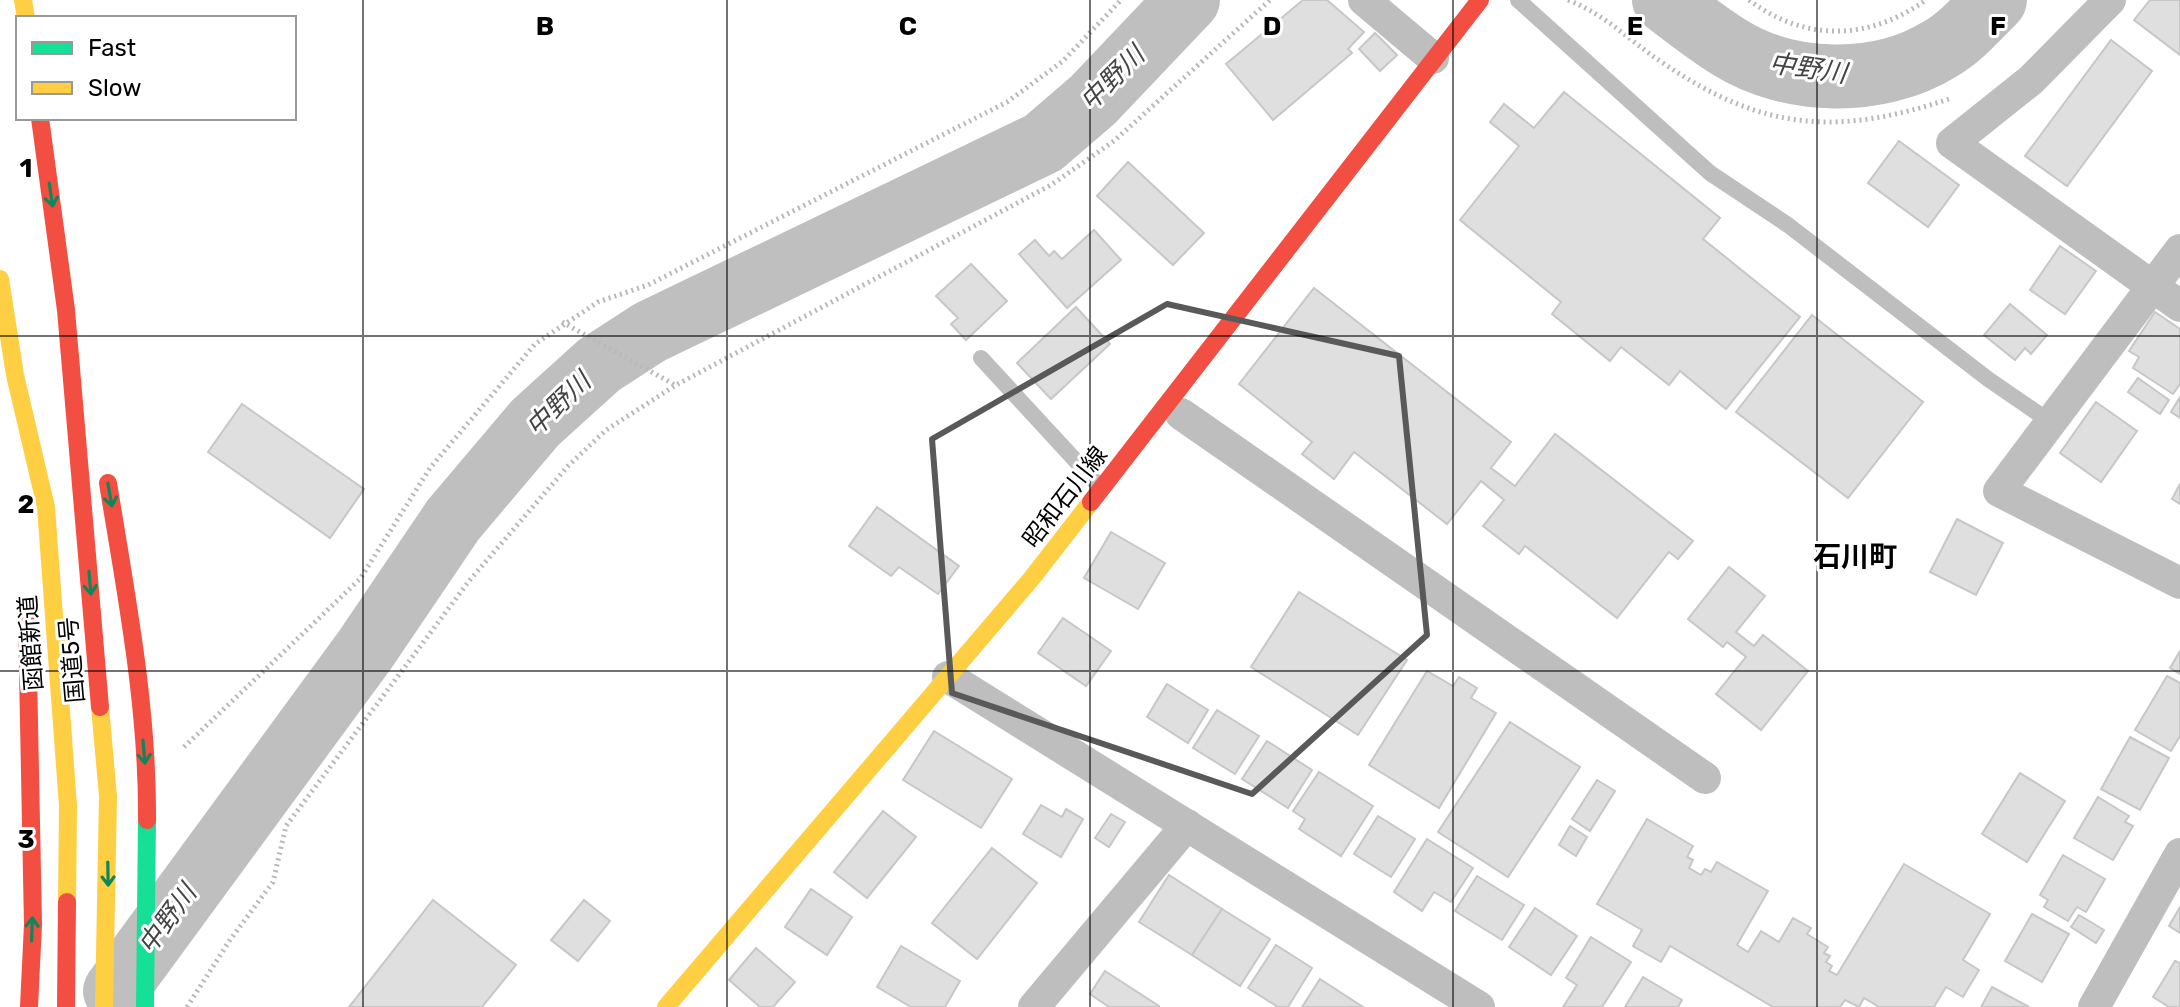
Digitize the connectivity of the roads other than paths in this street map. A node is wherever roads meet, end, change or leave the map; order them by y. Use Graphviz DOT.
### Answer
graph roads {
  1 [pos="1364,0"];
  2 [pos="1480,0"];
  3 [pos="1518,0"];
  4 [pos="2110,0"];
  5 [pos="1433,58"];
  6 [pos="40,120"];
  7 [pos="2180,250"];
  8 [pos="0,279"];
  9 [pos="2152,288"];
  10 [pos="2180,306"];
  11 [pos="66,310"];
  12 [pos="981,358"];
  13 [pos="15,375"];
  14 [pos="93,413"];
  15 [pos="1181,414"];
  16 [pos="2052,423"];
  17 [pos="103,457"];
  18 [pos="21,487"];
  19 [pos="1102,488"];
  20 [pos="2180,583"];
  21 [pos="26,599"];
  22 [pos="948,677"];
  23 [pos="1705,778"];
  24 [pos="1187,825"];
  25 [pos="2180,854"];
  26 [pos="1036,1006"];
  27 [pos="29,1007"];
  28 [pos="66,1007"];
  29 [pos="104,1007"];
  30 [pos="145,1007"];
  31 [pos="666,1007"];
  32 [pos="1479,1007"];
  33 [pos="2094,1007"];
  1 -- 5 [label="street"];
  2 -- 5 [label="main road, 昭和石川線"];
  3 -- 16 [label="lane"];
  4 -- 9 [label="street"];
  5 -- 19 [label="main road, 昭和石川線"];
  6 -- 11 [label="main road, one-way"];
  7 -- 9 [label="street"];
  8 -- 13 [label="main road, 函館新道"];
  9 -- 10 [label="street"];
  9 -- 16 [label="street"];
  11 -- 14 [label="main road"];
  11 -- 29 [label="main road, 国道5号, one-way"];
  12 -- 19 [label="lane"];
  13 -- 18 [label="main road"];
  13 -- 28 [label="main road, 函館新道"];
  15 -- 23 [label="street"];
  16 -- 20 [label="street"];
  17 -- 30 [label="main road, one-way"];
  19 -- 22 [label="main road, 昭和石川線"];
  27 -- 21 [label="main road, one-way"];
  22 -- 24 [label="street"];
  22 -- 31 [label="main road, 昭和石川線"];
  24 -- 26 [label="street"];
  24 -- 32 [label="street"];
  25 -- 33 [label="street"];
}
